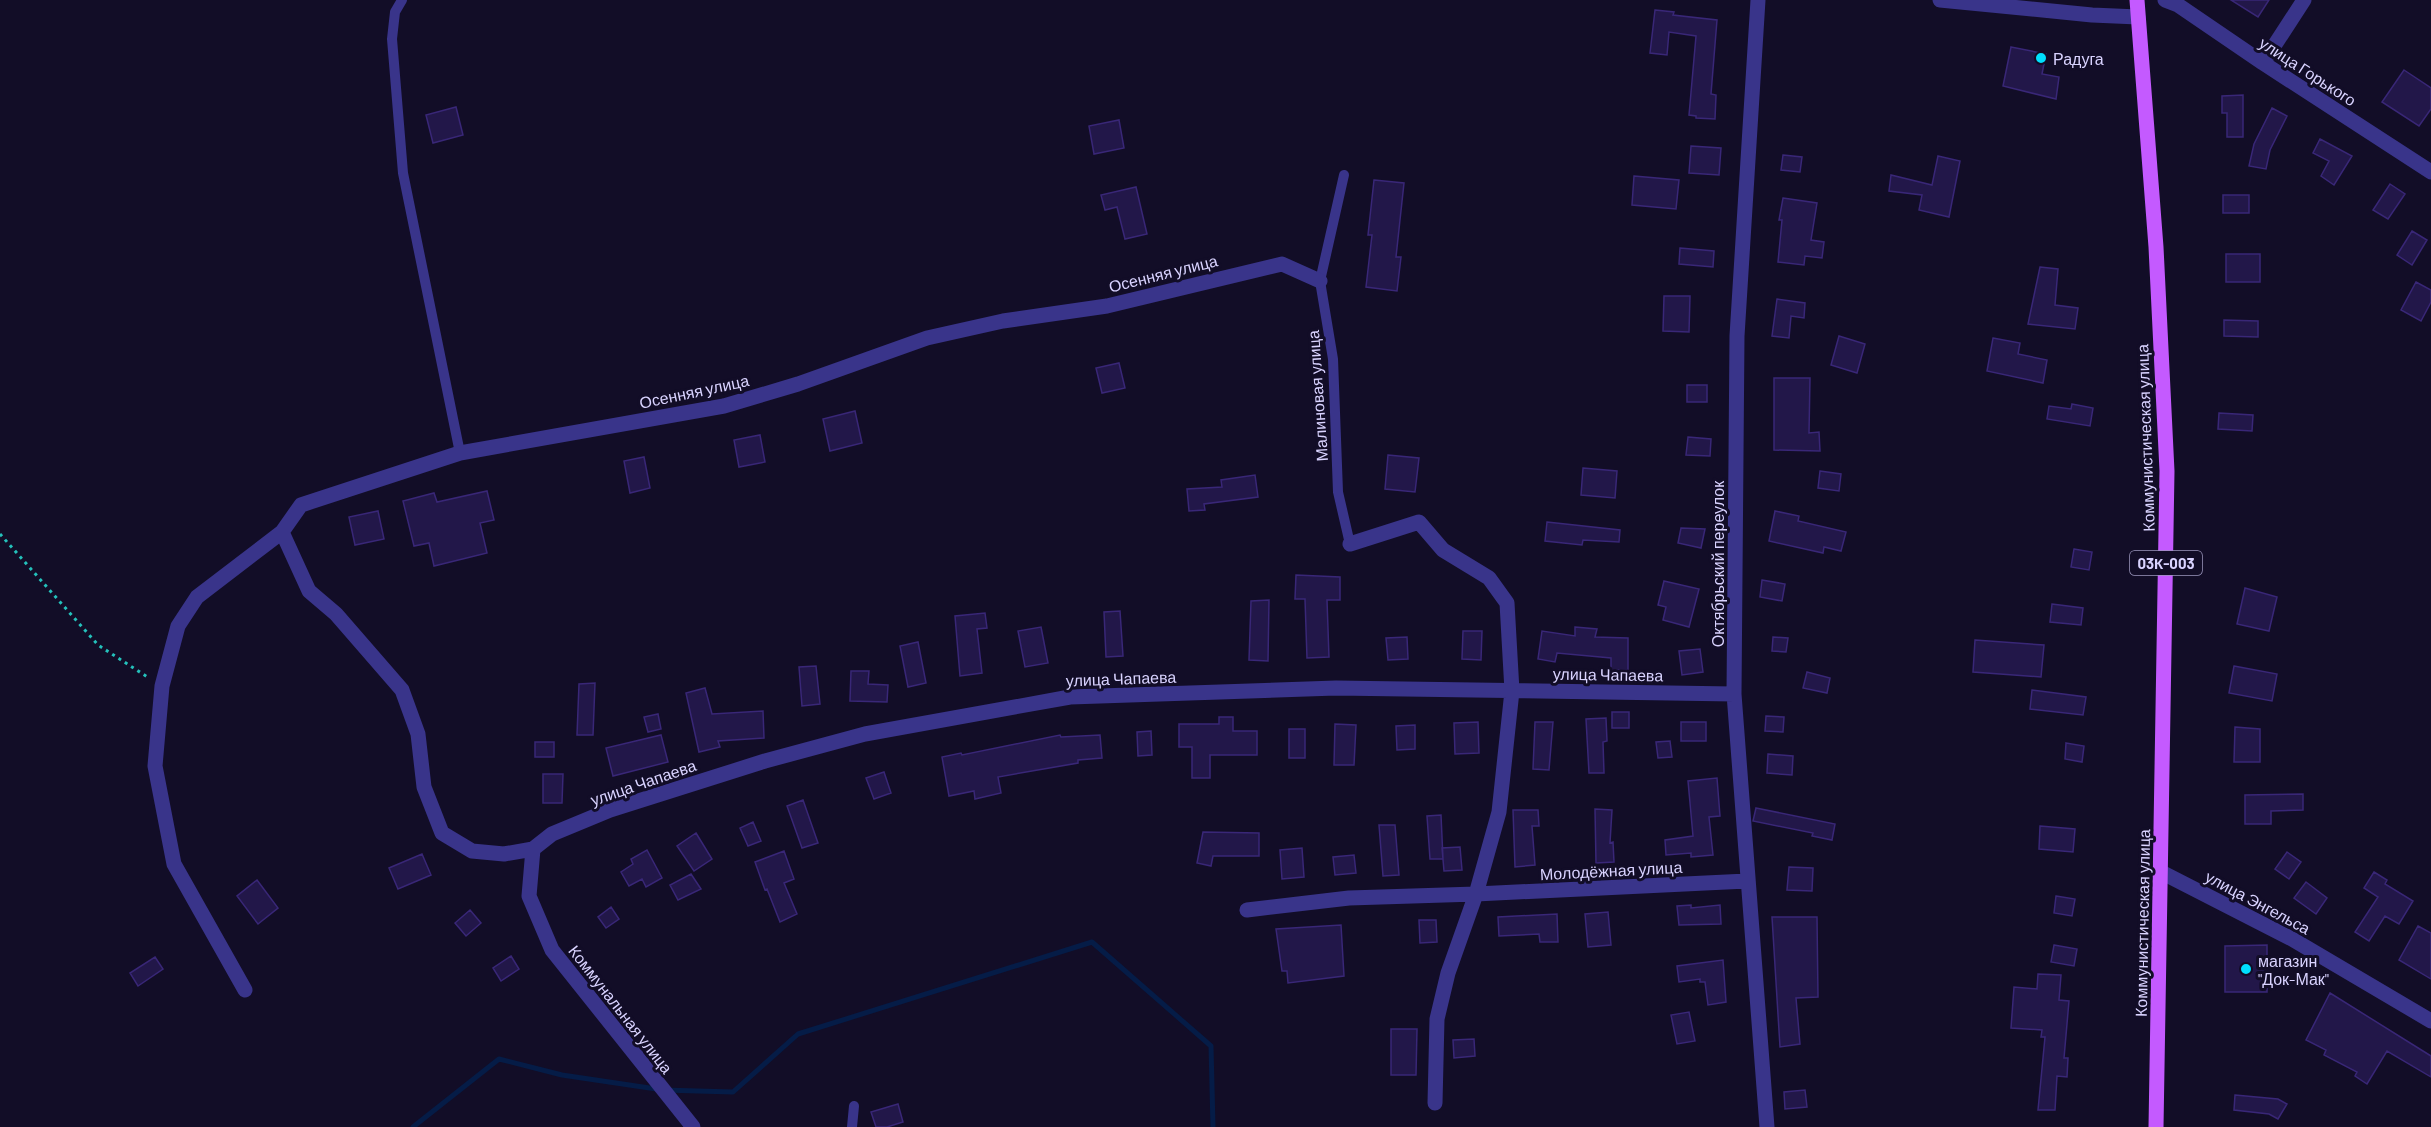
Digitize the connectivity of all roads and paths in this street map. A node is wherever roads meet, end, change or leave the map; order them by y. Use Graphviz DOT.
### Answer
graph roads {
  1 [pos="402,0"];
  2 [pos="1758,0"];
  3 [pos="1940,0"];
  4 [pos="2137,0"];
  5 [pos="2165,0"];
  6 [pos="2304,0"];
  7 [pos="2138,17"];
  8 [pos="2263,63"];
  9 [pos="2431,172"];
  10 [pos="1344,175"];
  11 [pos="1320,281"];
  12 [pos="460,453"];
  13 [pos="282,532"];
  14 [pos="0,534"];
  15 [pos="1350,544"];
  16 [pos="162,686"];
  17 [pos="1512,691"];
  18 [pos="1734,694"];
  19 [pos="533,849"];
  20 [pos="2161,872"];
  21 [pos="1747,881"];
  22 [pos="1476,894"];
  23 [pos="1247,910"];
  24 [pos="245,990"];
  25 [pos="2431,1021"];
  26 [pos="1435,1103"];
  27 [pos="854,1106"];
  28 [pos="693,1127"];
  29 [pos="852,1127"];
  30 [pos="1767,1127"];
  31 [pos="2156,1127"];
  1 -- 12 [label="lane"];
  2 -- 18 [label="street, Октябрьский переулок"];
  3 -- 7 [label="street"];
  4 -- 7 [label="main road, Коммунистическая улица / 03К-003"];
  5 -- 8 [label="street, улица Горького"];
  6 -- 8 [label="street"];
  7 -- 20 [label="main road, Коммунистическая улица / 03К-003"];
  8 -- 9 [label="street, улица Горького"];
  10 -- 11 [label="lane, Малиновая улица"];
  11 -- 12 [label="street, Осенняя улица"];
  11 -- 15 [label="lane, Малиновая улица"];
  12 -- 13 [label="street, Осенняя улица"];
  13 -- 16 [label="street, Осенняя улица"];
  13 -- 19 [label="street"];
  14 -- 16 [label="path"];
  15 -- 17 [label="street"];
  16 -- 24 [label="street, Осенняя улица"];
  17 -- 18 [label="street, улица Чапаева"];
  17 -- 19 [label="street, улица Чапаева"];
  17 -- 22 [label="street"];
  18 -- 21 [label="street, Октябрьский переулок"];
  19 -- 28 [label="street, Коммунальная улица"];
  20 -- 25 [label="street, улица Энгельса"];
  20 -- 31 [label="main road, Коммунистическая улица / 03К-003"];
  21 -- 22 [label="street, Молодёжная улица"];
  21 -- 30 [label="street, Октябрьский переулок"];
  22 -- 23 [label="street, Молодёжная улица"];
  22 -- 26 [label="street"];
  27 -- 29 [label="lane"];
}
